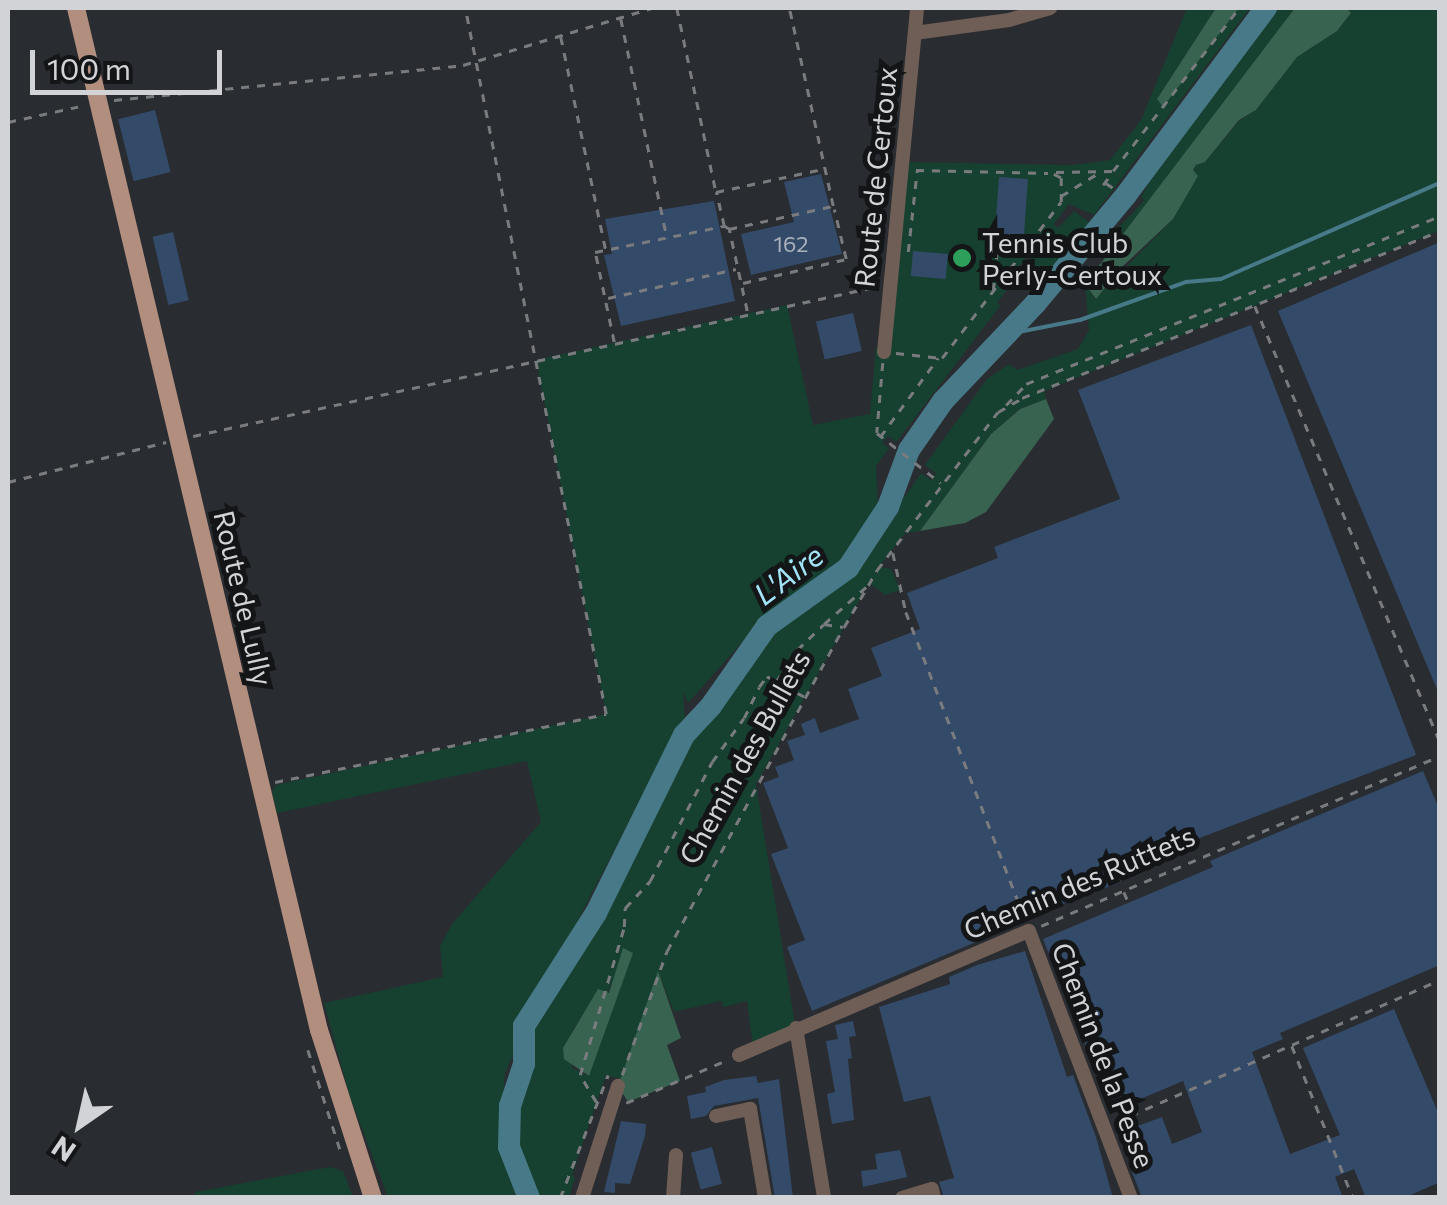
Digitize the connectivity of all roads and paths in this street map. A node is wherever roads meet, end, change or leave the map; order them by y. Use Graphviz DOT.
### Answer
graph roads {
  1 [pos="76,8"];
  2 [pos="464,8"];
  3 [pos="652,8"];
  4 [pos="677,8"];
  5 [pos="789,8"];
  6 [pos="917,8"];
  7 [pos="1050,8"];
  8 [pos="1239,8"];
  9 [pos="621,18"];
  10 [pos="914,33"];
  11 [pos="561,36"];
  12 [pos="476,62"];
  13 [pos="98,102"];
  14 [pos="8,122"];
  15 [pos="824,168"];
  16 [pos="901,170"];
  17 [pos="1101,171"];
  18 [pos="1113,171"];
  19 [pos="1051,173"];
  20 [pos="1116,190"];
  21 [pos="716,192"];
  22 [pos="1061,196"];
  23 [pos="833,206"];
  24 [pos="1440,216"];
  25 [pos="724,226"];
  26 [pos="730,229"];
  27 [pos="1440,231"];
  28 [pos="667,238"];
  29 [pos="1028,245"];
  30 [pos="606,250"];
  31 [pos="738,269"];
  32 [pos="741,284"];
  33 [pos="890,285"];
  34 [pos="993,292"];
  35 [pos="605,298"];
  36 [pos="1255,305"];
  37 [pos="747,314"];
  38 [pos="614,343"];
  39 [pos="884,352"];
  40 [pos="938,357"];
  41 [pos="536,360"];
  42 [pos="1005,406"];
  43 [pos="178,439"];
  44 [pos="882,440"];
  45 [pos="8,482"];
  46 [pos="942,484"];
  47 [pos="893,552"];
  48 [pos="867,586"];
  49 [pos="824,624"];
  50 [pos="844,627"];
  51 [pos="776,682"];
  52 [pos="806,698"];
  53 [pos="1440,742"];
  54 [pos="1440,756"];
  55 [pos="970,773"];
  56 [pos="961,776"];
  57 [pos="277,782"];
  58 [pos="1124,890"];
  59 [pos="1129,903"];
  60 [pos="1029,931"];
  61 [pos="1440,980"];
  62 [pos="796,1028"];
  63 [pos="1291,1044"];
  64 [pos="739,1055"];
  65 [pos="1201,1074"];
  66 [pos="1204,1081"];
  67 [pos="620,1082"];
  68 [pos="604,1106"];
  69 [pos="716,1116"];
  70 [pos="1104,1127"];
  71 [pos="676,1155"];
  72 [pos="373,1198"];
  73 [pos="560,1198"];
  74 [pos="582,1198"];
  75 [pos="673,1198"];
  76 [pos="765,1198"];
  77 [pos="824,1198"];
  78 [pos="902,1198"];
  79 [pos="934,1198"];
  80 [pos="1131,1198"];
  81 [pos="1353,1198"];
  1 -- 13 [label="main road, Route de Lully"];
  2 -- 12 [label="path"];
  3 -- 9 [label="path"];
  4 -- 21 [label="path"];
  5 -- 15 [label="path"];
  6 -- 10 [label="street, Route de Certoux"];
  7 -- 10 [label="street"];
  8 -- 18 [label="path"];
  9 -- 11 [label="path"];
  9 -- 28 [label="path"];
  10 -- 16 [label="street, Route de Certoux"];
  11 -- 12 [label="path"];
  11 -- 30 [label="path"];
  12 -- 13 [label="path"];
  12 -- 41 [label="path"];
  13 -- 14 [label="path"];
  13 -- 43 [label="main road, Route de Lully"];
  15 -- 21 [label="path"];
  15 -- 23 [label="path"];
  16 -- 19 [label="path"];
  16 -- 33 [label="street, Route de Certoux"];
  17 -- 18 [label="path"];
  17 -- 19 [label="path"];
  17 -- 22 [label="path"];
  18 -- 20 [label="path"];
  19 -- 22 [label="path"];
  21 -- 25 [label="path"];
  22 -- 29 [label="path"];
  23 -- 26 [label="path"];
  23 -- 32 [label="path"];
  24 -- 42 [label="path"];
  25 -- 26 [label="path"];
  25 -- 28 [label="path"];
  26 -- 31 [label="path"];
  27 -- 36 [label="path, Chemin des Bullets"];
  28 -- 30 [label="path"];
  29 -- 34 [label="path"];
  29 -- 34 [label="path"];
  30 -- 35 [label="path"];
  31 -- 32 [label="path"];
  31 -- 35 [label="path"];
  32 -- 37 [label="path"];
  33 -- 37 [label="path"];
  33 -- 39 [label="street, Route de Certoux"];
  34 -- 40 [label="path"];
  35 -- 38 [label="path"];
  36 -- 42 [label="path, Chemin des Bullets"];
  36 -- 53 [label="path"];
  37 -- 38 [label="path"];
  38 -- 41 [label="path"];
  39 -- 40 [label="path"];
  39 -- 44 [label="path"];
  40 -- 44 [label="path"];
  41 -- 43 [label="path"];
  41 -- 57 [label="path"];
  42 -- 46 [label="path, Chemin des Bullets"];
  43 -- 45 [label="path"];
  43 -- 72 [label="main road, Route de Lully"];
  44 -- 46 [label="path"];
  46 -- 47 [label="path, Chemin des Bullets"];
  47 -- 48 [label="path, Chemin des Bullets"];
  47 -- 55 [label="path"];
  48 -- 49 [label="path"];
  48 -- 50 [label="path, Chemin des Bullets"];
  49 -- 50 [label="path"];
  49 -- 51 [label="path"];
  50 -- 52 [label="path, Chemin des Bullets"];
  51 -- 52 [label="path"];
  51 -- 68 [label="path"];
  52 -- 67 [label="path, Chemin des Bullets"];
  54 -- 58 [label="path, Chemin des Ruttets"];
  55 -- 56 [label="path"];
  55 -- 60 [label="path"];
  58 -- 59 [label="path"];
  58 -- 60 [label="path, Chemin des Ruttets"];
  60 -- 62 [label="street, Chemin des Ruttets"];
  60 -- 70 [label="street, Chemin de la Pesse"];
  61 -- 63 [label="path"];
  62 -- 64 [label="street, Chemin des Ruttets"];
  62 -- 77 [label="street"];
  63 -- 66 [label="path"];
  63 -- 81 [label="path"];
  64 -- 68 [label="path"];
  65 -- 66 [label="path"];
  66 -- 70 [label="path"];
  67 -- 68 [label="street"];
  67 -- 68 [label="path"];
  68 -- 73 [label="path"];
  68 -- 74 [label="street"];
  69 -- 76 [label="street"];
  70 -- 80 [label="street, Chemin de la Pesse"];
  71 -- 75 [label="street"];
  78 -- 79 [label="street"];
}
